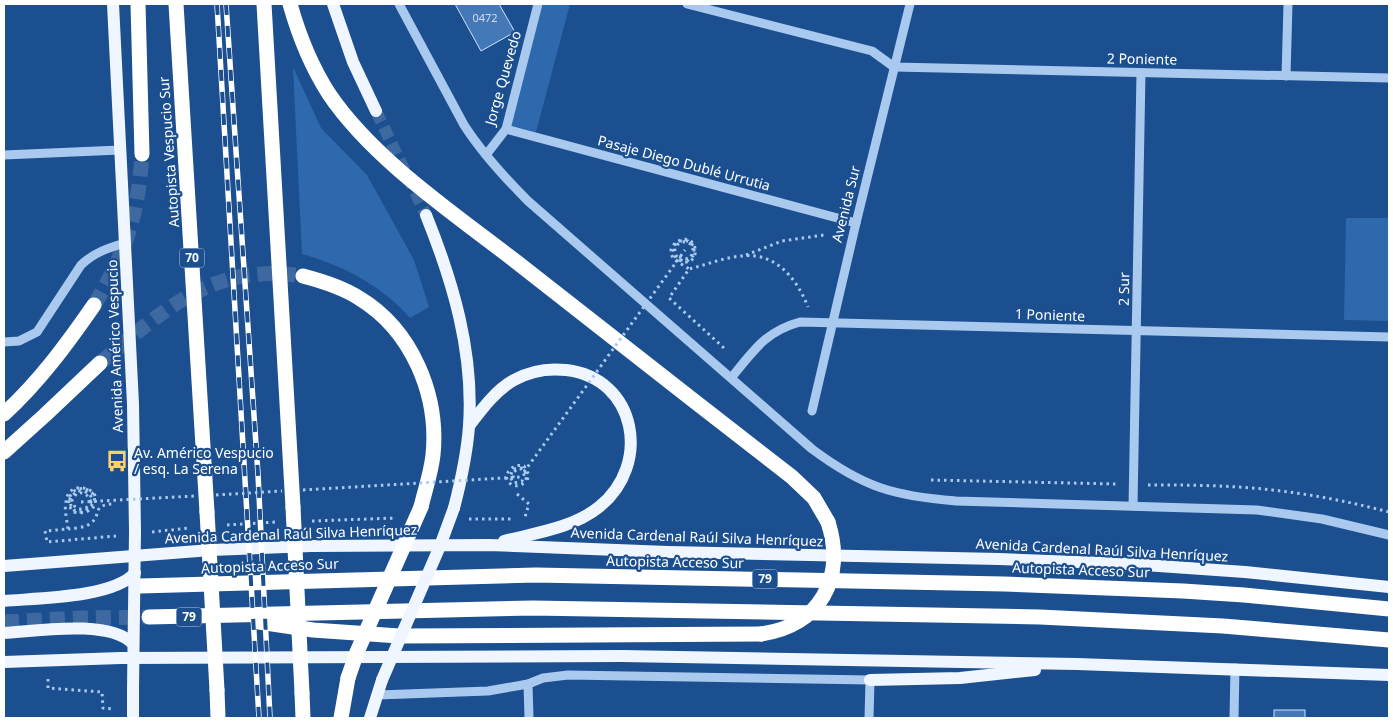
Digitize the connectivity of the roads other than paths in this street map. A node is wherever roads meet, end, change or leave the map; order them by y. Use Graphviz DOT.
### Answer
graph roads {
  1 [pos="112,4"];
  2 [pos="138,4"];
  3 [pos="176,4"];
  4 [pos="264,4"];
  5 [pos="290,4"];
  6 [pos="333,4"];
  7 [pos="399,4"];
  8 [pos="538,4"];
  9 [pos="687,4"];
  10 [pos="910,4"];
  11 [pos="1288,4"];
  12 [pos="894,67"];
  13 [pos="1142,73"];
  14 [pos="1286,76"];
  15 [pos="1389,78"];
  16 [pos="376,111"];
  17 [pos="506,129"];
  18 [pos="120,150"];
  19 [pos="142,154"];
  20 [pos="4,155"];
  21 [pos="486,155"];
  22 [pos="426,215"];
  23 [pos="856,223"];
  24 [pos="125,243"];
  25 [pos="303,276"];
  26 [pos="94,305"];
  27 [pos="832,322"];
  28 [pos="1137,331"];
  29 [pos="1389,336"];
  30 [pos="4,342"];
  31 [pos="100,363"];
  32 [pos="732,377"];
  33 [pos="812,411"];
  34 [pos="4,414"];
  35 [pos="469,426"];
  36 [pos="4,452"];
  37 [pos="1134,506"];
  38 [pos="1389,535"];
  39 [pos="489,545"];
  40 [pos="4,566"];
  41 [pos="138,579"];
  42 [pos="1389,587"];
  43 [pos="4,601"];
  44 [pos="1389,609"];
  45 [pos="228,616"];
  46 [pos="149,617"];
  47 [pos="4,633"];
  48 [pos="1389,640"];
  49 [pos="133,644"];
  50 [pos="4,662"];
  51 [pos="1077,664"];
  52 [pos="1235,668"];
  53 [pos="1389,675"];
  54 [pos="870,680"];
  55 [pos="528,684"];
  56 [pos="378,695"];
  57 [pos="133,718"];
  58 [pos="218,718"];
  59 [pos="303,718"];
  60 [pos="342,718"];
  61 [pos="370,718"];
  62 [pos="529,718"];
  63 [pos="869,718"];
  64 [pos="1234,718"];
  1 -- 18 [label="main road, Avenida Américo Vespucio"];
  2 -- 19 [label="highway"];
  3 -- 58 [label="highway, Autopista Vespucio Sur / 70, bridge"];
  4 -- 59 [label="highway, bridge"];
  5 -- 45 [label="highway, bridge"];
  6 -- 16 [label="main road"];
  7 -- 21 [label="street"];
  8 -- 17 [label="street, Jorge Quevedo"];
  9 -- 12 [label="street"];
  10 -- 12 [label="street, Avenida Sur"];
  11 -- 14 [label="street"];
  12 -- 13 [label="street, 2 Poniente"];
  12 -- 23 [label="street, Avenida Sur"];
  13 -- 14 [label="street, 2 Poniente"];
  13 -- 28 [label="street, 2 Sur"];
  14 -- 15 [label="street, 2 Poniente"];
  17 -- 21 [label="street, Jorge Quevedo"];
  17 -- 23 [label="street, Pasaje Diego Dublé Urrutia"];
  18 -- 20 [label="street"];
  18 -- 24 [label="main road, Avenida Américo Vespucio"];
  21 -- 32 [label="street"];
  22 -- 35 [label="main road"];
  23 -- 27 [label="street, Avenida Sur"];
  24 -- 30 [label="street"];
  24 -- 41 [label="main road, Avenida Américo Vespucio, bridge"];
  25 -- 60 [label="highway, bridge"];
  26 -- 34 [label="highway"];
  27 -- 28 [label="street, 1 Poniente"];
  27 -- 32 [label="street, 1 Poniente"];
  27 -- 33 [label="street, Avenida Sur"];
  28 -- 29 [label="street, 1 Poniente"];
  28 -- 37 [label="street, 2 Sur"];
  31 -- 36 [label="highway"];
  32 -- 37 [label="street"];
  35 -- 39 [label="main road"];
  35 -- 56 [label="main road, bridge"];
  37 -- 38 [label="street"];
  39 -- 40 [label="main road, Avenida Cardenal Raúl Silva Henríquez"];
  39 -- 42 [label="main road, Avenida Cardenal Raúl Silva Henríquez"];
  41 -- 43 [label="main road, bridge"];
  41 -- 44 [label="highway, Autopista Acceso Sur / 79"];
  41 -- 49 [label="main road, Avenida Américo Vespucio, bridge"];
  45 -- 46 [label="highway, 79"];
  45 -- 48 [label="highway, 79"];
  47 -- 49 [label="main road"];
  49 -- 57 [label="main road, Avenida Américo Vespucio, bridge"];
  50 -- 51 [label="main road"];
  51 -- 52 [label="main road"];
  51 -- 54 [label="main road"];
  52 -- 53 [label="main road"];
  52 -- 64 [label="street"];
  54 -- 55 [label="street"];
  54 -- 63 [label="street"];
  55 -- 56 [label="street"];
  55 -- 62 [label="street"];
  56 -- 61 [label="main road"];
}
